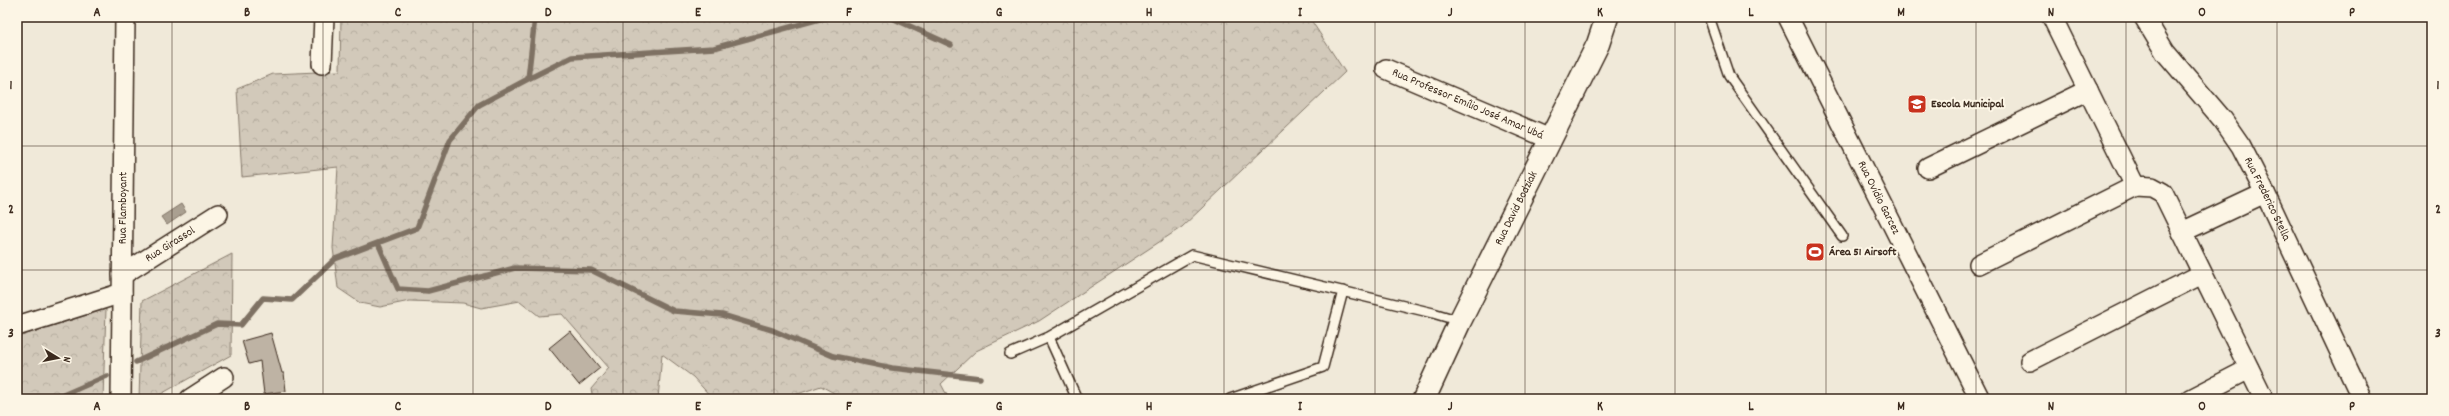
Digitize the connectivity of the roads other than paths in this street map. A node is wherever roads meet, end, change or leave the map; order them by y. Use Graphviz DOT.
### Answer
graph roads {
  1 [pos="125,17"];
  2 [pos="324,17"];
  3 [pos="1607,17"];
  4 [pos="1709,17"];
  5 [pos="1788,17"];
  6 [pos="2052,17"];
  7 [pos="2144,17"];
  8 [pos="322,64"];
  9 [pos="1386,69"];
  10 [pos="2088,90"];
  11 [pos="1550,139"];
  12 [pos="1928,168"];
  13 [pos="2135,186"];
  14 [pos="2265,192"];
  15 [pos="218,214"];
  16 [pos="2182,232"];
  17 [pos="1842,236"];
  18 [pos="1980,264"];
  19 [pos="2202,274"];
  20 [pos="122,284"];
  21 [pos="1343,291"];
  22 [pos="1460,321"];
  23 [pos="17,326"];
  24 [pos="1049,337"];
  25 [pos="1010,354"];
  26 [pos="2030,361"];
  27 [pos="2249,369"];
  28 [pos="224,377"];
  29 [pos="121,399"];
  30 [pos="190,399"];
  31 [pos="1077,399"];
  32 [pos="1230,399"];
  33 [pos="1424,399"];
  34 [pos="1980,399"];
  35 [pos="2191,399"];
  36 [pos="2264,399"];
  37 [pos="2362,399"];
  1 -- 20 [label="street, Rua Flamboyant"];
  2 -- 8 [label="street"];
  3 -- 11 [label="street, Rua David Bodziak"];
  4 -- 17 [label="lane"];
  5 -- 34 [label="street, Rua Ovídio Garcez"];
  6 -- 10 [label="street"];
  7 -- 14 [label="street, Rua Frederico Stella"];
  9 -- 11 [label="street, Rua Professor Emílio José Amar Ubá"];
  10 -- 12 [label="street"];
  10 -- 13 [label="street"];
  11 -- 22 [label="street, Rua David Bodziak"];
  13 -- 16 [label="street"];
  13 -- 18 [label="street"];
  14 -- 16 [label="street"];
  14 -- 37 [label="street, Rua Frederico Stella"];
  15 -- 20 [label="street, Rua Girassol"];
  16 -- 19 [label="street"];
  19 -- 26 [label="street"];
  19 -- 27 [label="street"];
  20 -- 23 [label="street, Rua Girassol"];
  20 -- 29 [label="street, Rua Flamboyant"];
  21 -- 22 [label="lane"];
  21 -- 24 [label="lane"];
  21 -- 32 [label="lane"];
  22 -- 33 [label="street, Rua David Bodziak"];
  24 -- 25 [label="lane"];
  24 -- 31 [label="lane"];
  27 -- 35 [label="street"];
  27 -- 36 [label="street"];
  28 -- 30 [label="street"];
}
